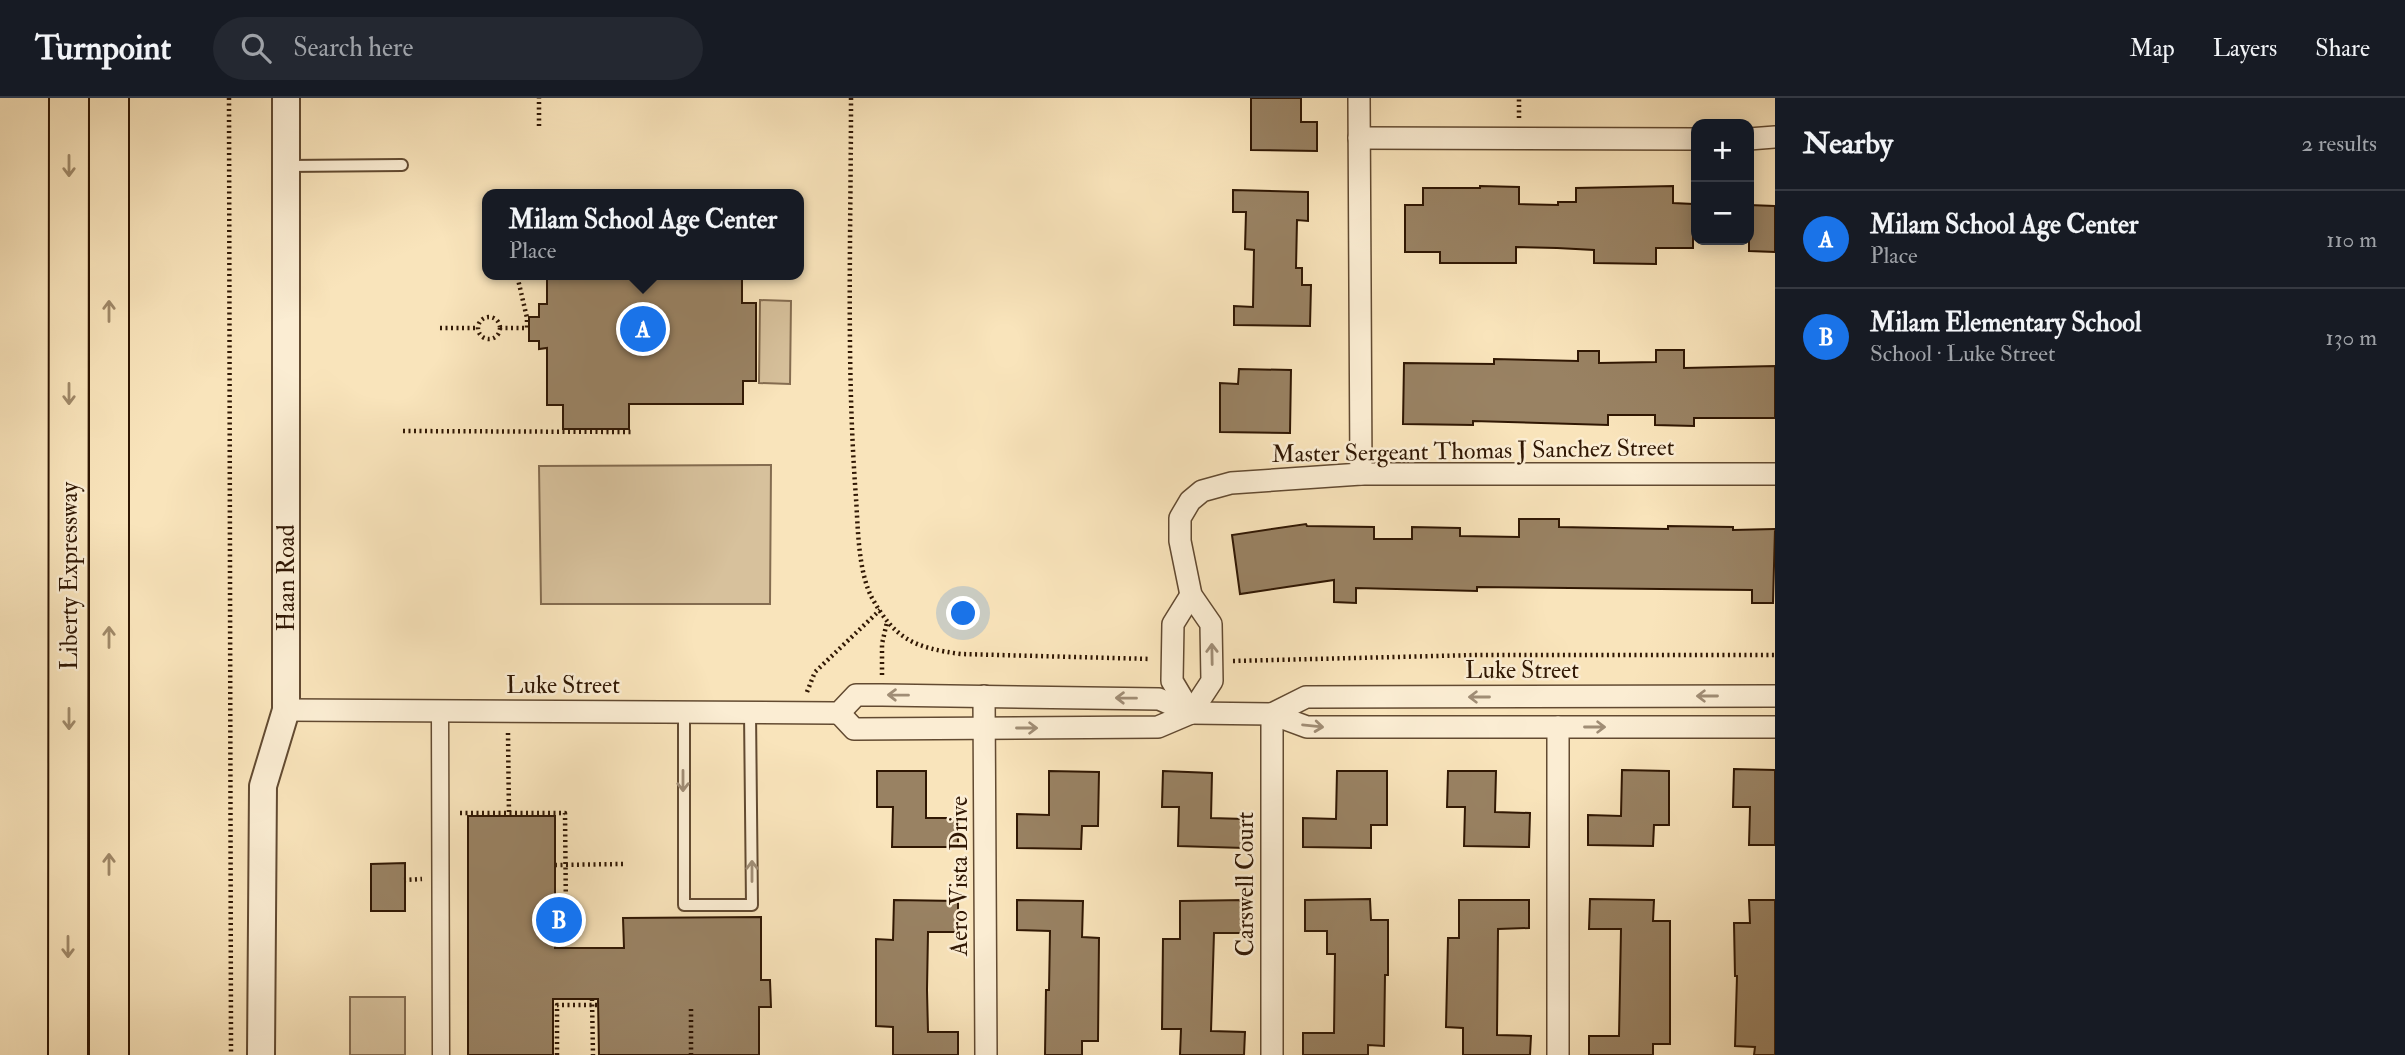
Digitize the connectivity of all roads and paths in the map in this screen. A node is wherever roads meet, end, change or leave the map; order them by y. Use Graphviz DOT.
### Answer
graph roads {
  1 [pos="69,98"];
  2 [pos="109,98"];
  3 [pos="229,98"];
  4 [pos="286,98"];
  5 [pos="539,98"];
  6 [pos="851,98"];
  7 [pos="1359,98"];
  8 [pos="539,126"];
  9 [pos="1775,137"];
  10 [pos="1359,138"];
  11 [pos="1691,139"];
  12 [pos="1754,139"];
  13 [pos="402,165"];
  14 [pos="287,166"];
  15 [pos="518,280"];
  16 [pos="440,328"];
  17 [pos="477,328"];
  18 [pos="500,328"];
  19 [pos="403,431"];
  20 [pos="631,432"];
  21 [pos="1361,474"];
  22 [pos="1775,474"];
  23 [pos="1191,596"];
  24 [pos="880,610"];
  25 [pos="888,621"];
  26 [pos="1775,655"];
  27 [pos="1173,660"];
  28 [pos="1212,660"];
  29 [pos="882,695"];
  30 [pos="984,696"];
  31 [pos="1775,696"];
  32 [pos="286,710"];
  33 [pos="440,711"];
  34 [pos="508,711"];
  35 [pos="684,712"];
  36 [pos="750,712"];
  37 [pos="798,713"];
  38 [pos="839,713"];
  39 [pos="1191,713"];
  40 [pos="1272,714"];
  41 [pos="1558,727"];
  42 [pos="1775,727"];
  43 [pos="985,728"];
  44 [pos="454,813"];
  45 [pos="509,815"];
  46 [pos="565,864"];
  47 [pos="623,864"];
  48 [pos="555,865"];
  49 [pos="555,915"];
  50 [pos="691,1007"];
  51 [pos="68,1055"];
  52 [pos="109,1055"];
  53 [pos="231,1055"];
  54 [pos="261,1055"];
  55 [pos="441,1055"];
  56 [pos="557,1055"];
  57 [pos="593,1055"];
  58 [pos="691,1055"];
  59 [pos="986,1055"];
  60 [pos="1272,1055"];
  61 [pos="1558,1055"];
  1 -- 51 [label="highway, Liberty Expressway, one-way"];
  52 -- 2 [label="highway, Liberty Expressway, one-way"];
  3 -- 53 [label="path"];
  4 -- 14 [label="street, Haan Road"];
  5 -- 8 [label="path"];
  6 -- 24 [label="path"];
  7 -- 10 [label="street"];
  9 -- 12 [label="street"];
  10 -- 11 [label="street"];
  10 -- 21 [label="street"];
  13 -- 14 [label="lane"];
  14 -- 32 [label="street, Haan Road"];
  15 -- 18 [label="path"];
  16 -- 17 [label="path"];
  17 -- 18 [label="path"];
  17 -- 18 [label="path"];
  19 -- 20 [label="path"];
  21 -- 22 [label="street, Master Sergeant Thomas J Sanchez Street"];
  21 -- 23 [label="street, Master Sergeant Thomas J Sanchez Street"];
  23 -- 27 [label="street"];
  28 -- 23 [label="street, Master Sergeant Thomas J Sanchez Street, one-way"];
  24 -- 25 [label="path"];
  24 -- 37 [label="path"];
  25 -- 27 [label="path"];
  25 -- 29 [label="path"];
  26 -- 28 [label="path"];
  27 -- 39 [label="street"];
  28 -- 39 [label="street, Master Sergeant Thomas J Sanchez Street"];
  30 -- 29 [label="street, Luke Street, one-way"];
  29 -- 38 [label="street, Luke Street"];
  39 -- 30 [label="street, Luke Street, one-way"];
  30 -- 43 [label="street, Aero Vista Drive"];
  31 -- 40 [label="street, Luke Street, one-way"];
  32 -- 33 [label="street, Luke Street"];
  32 -- 54 [label="street, Haan Road"];
  33 -- 34 [label="street, Luke Street"];
  33 -- 55 [label="street"];
  34 -- 35 [label="street, Luke Street"];
  34 -- 45 [label="path"];
  35 -- 36 [label="street, Luke Street"];
  35 -- 36 [label="lane, one-way"];
  36 -- 37 [label="street, Luke Street"];
  37 -- 38 [label="street, Luke Street"];
  38 -- 43 [label="street, Luke Street"];
  39 -- 40 [label="street, Luke Street"];
  43 -- 39 [label="street, Luke Street, one-way"];
  40 -- 41 [label="street, Luke Street, one-way"];
  40 -- 60 [label="street, Carswell Court"];
  41 -- 42 [label="street, Luke Street, one-way"];
  41 -- 61 [label="street"];
  43 -- 59 [label="street, Aero Vista Drive"];
  44 -- 45 [label="path"];
  45 -- 46 [label="path"];
  46 -- 47 [label="path"];
  46 -- 48 [label="path"];
  46 -- 49 [label="path"];
  50 -- 58 [label="path"];
  56 -- 57 [label="path"];
}
